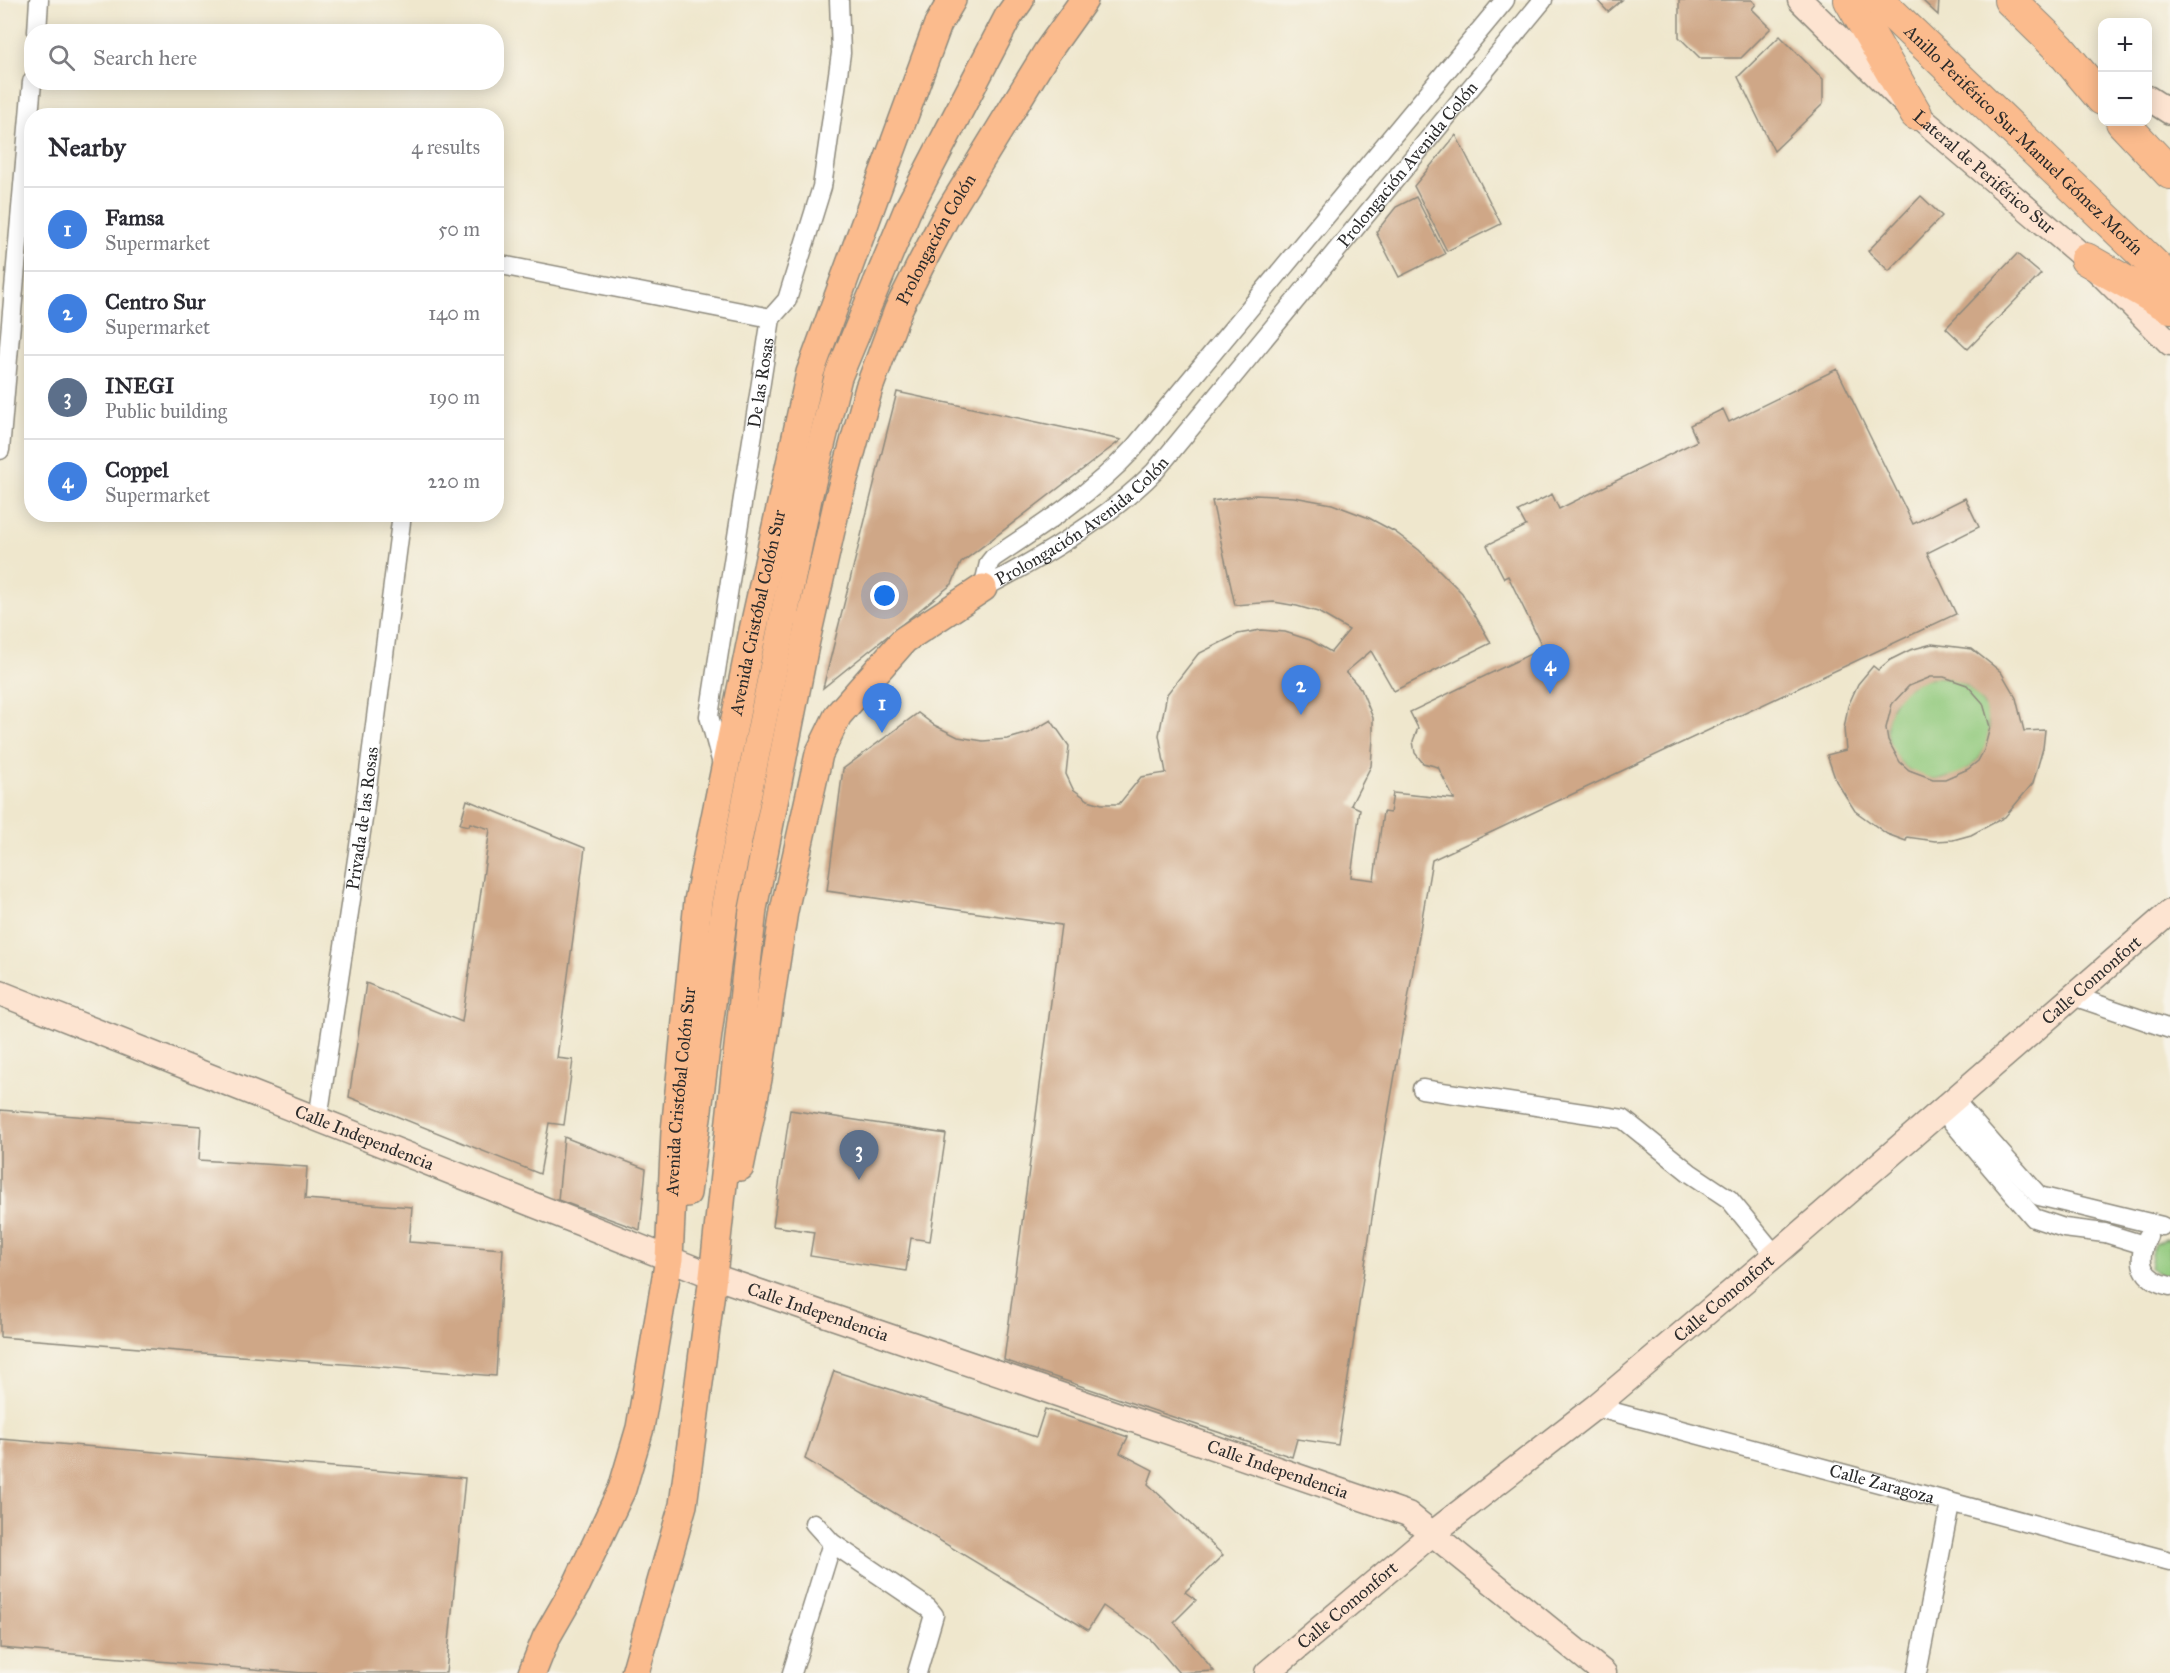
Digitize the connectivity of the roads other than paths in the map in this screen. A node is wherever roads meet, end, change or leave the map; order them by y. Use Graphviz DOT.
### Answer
graph roads {
  1 [pos="39,0"];
  2 [pos="839,0"];
  3 [pos="952,0"];
  4 [pos="1020,0"];
  5 [pos="1083,0"];
  6 [pos="1505,0"];
  7 [pos="1543,0"];
  8 [pos="1800,0"];
  9 [pos="1850,0"];
  10 [pos="1878,0"];
  11 [pos="2010,0"];
  12 [pos="38,24"];
  13 [pos="2060,49"];
  14 [pos="2101,72"];
  15 [pos="31,90"];
  16 [pos="2098,93"];
  17 [pos="2152,101"];
  18 [pos="30,108"];
  19 [pos="2170,112"];
  20 [pos="1916,114"];
  21 [pos="2126,126"];
  22 [pos="2170,173"];
  23 [pos="24,174"];
  24 [pos="2086,259"];
  25 [pos="504,266"];
  26 [pos="2170,280"];
  27 [pos="2170,307"];
  28 [pos="771,318"];
  29 [pos="2170,343"];
  30 [pos="0,450"];
  31 [pos="401,522"];
  32 [pos="983,588"];
  33 [pos="724,772"];
  34 [pos="2170,912"];
  35 [pos="0,993"];
  36 [pos="2073,996"];
  37 [pos="2170,1029"];
  38 [pos="1422,1089"];
  39 [pos="1948,1105"];
  40 [pos="318,1119"];
  41 [pos="2166,1225"];
  42 [pos="717,1241"];
  43 [pos="2144,1245"];
  44 [pos="670,1246"];
  45 [pos="1775,1255"];
  46 [pos="713,1276"];
  47 [pos="2170,1286"];
  48 [pos="1595,1407"];
  49 [pos="1950,1504"];
  50 [pos="814,1523"];
  51 [pos="1433,1533"];
  52 [pos="832,1543"];
  53 [pos="2170,1561"];
  54 [pos="532,1673"];
  55 [pos="635,1673"];
  56 [pos="792,1673"];
  57 [pos="917,1673"];
  58 [pos="1267,1673"];
  59 [pos="1604,1673"];
  60 [pos="1917,1673"];
  1 -- 12 [label="street"];
  2 -- 28 [label="street, De las Rosas"];
  3 -- 33 [label="main road, Avenida Cristóbal Colón Sur"];
  4 -- 44 [label="main road"];
  5 -- 42 [label="main road, Prolongación Colón"];
  6 -- 32 [label="street, Prolongación Avenida Colón"];
  7 -- 32 [label="street, Prolongación Avenida Colón"];
  8 -- 20 [label="street, Lateral de Periférico Sur"];
  9 -- 20 [label="highway"];
  10 -- 26 [label="highway, Anillo Periférico Sur Manuel Gómez Morín"];
  11 -- 13 [label="highway"];
  13 -- 14 [label="street"];
  13 -- 16 [label="highway"];
  15 -- 18 [label="street"];
  17 -- 19 [label="street"];
  20 -- 24 [label="street, Lateral de Periférico Sur"];
  21 -- 22 [label="highway"];
  23 -- 30 [label="street"];
  24 -- 27 [label="highway"];
  24 -- 29 [label="street, Lateral de Periférico Sur"];
  25 -- 28 [label="street"];
  28 -- 33 [label="street, De las Rosas"];
  31 -- 40 [label="street, Privada de las Rosas"];
  32 -- 42 [label="main road"];
  33 -- 44 [label="main road, Avenida Cristóbal Colón Sur"];
  34 -- 36 [label="street, Calle Comonfort"];
  35 -- 40 [label="street, Calle Independencia"];
  36 -- 37 [label="street"];
  36 -- 39 [label="street, Calle Comonfort"];
  38 -- 45 [label="street"];
  39 -- 41 [label="street"];
  39 -- 43 [label="street"];
  39 -- 45 [label="street, Calle Comonfort"];
  40 -- 44 [label="street, Calle Independencia"];
  41 -- 43 [label="street"];
  42 -- 46 [label="main road"];
  43 -- 47 [label="street"];
  44 -- 46 [label="street, Calle Independencia"];
  44 -- 54 [label="main road, Avenida Cristóbal Colón Sur"];
  45 -- 48 [label="street, Calle Comonfort"];
  46 -- 51 [label="street, Calle Independencia"];
  46 -- 55 [label="main road"];
  48 -- 49 [label="street, Calle Zaragoza"];
  48 -- 51 [label="street, Calle Comonfort"];
  49 -- 53 [label="street, Calle Zaragoza"];
  49 -- 60 [label="street"];
  50 -- 52 [label="street"];
  51 -- 58 [label="street, Calle Comonfort"];
  51 -- 59 [label="street, Calle Independencia"];
  52 -- 56 [label="street"];
  52 -- 57 [label="street"];
}
